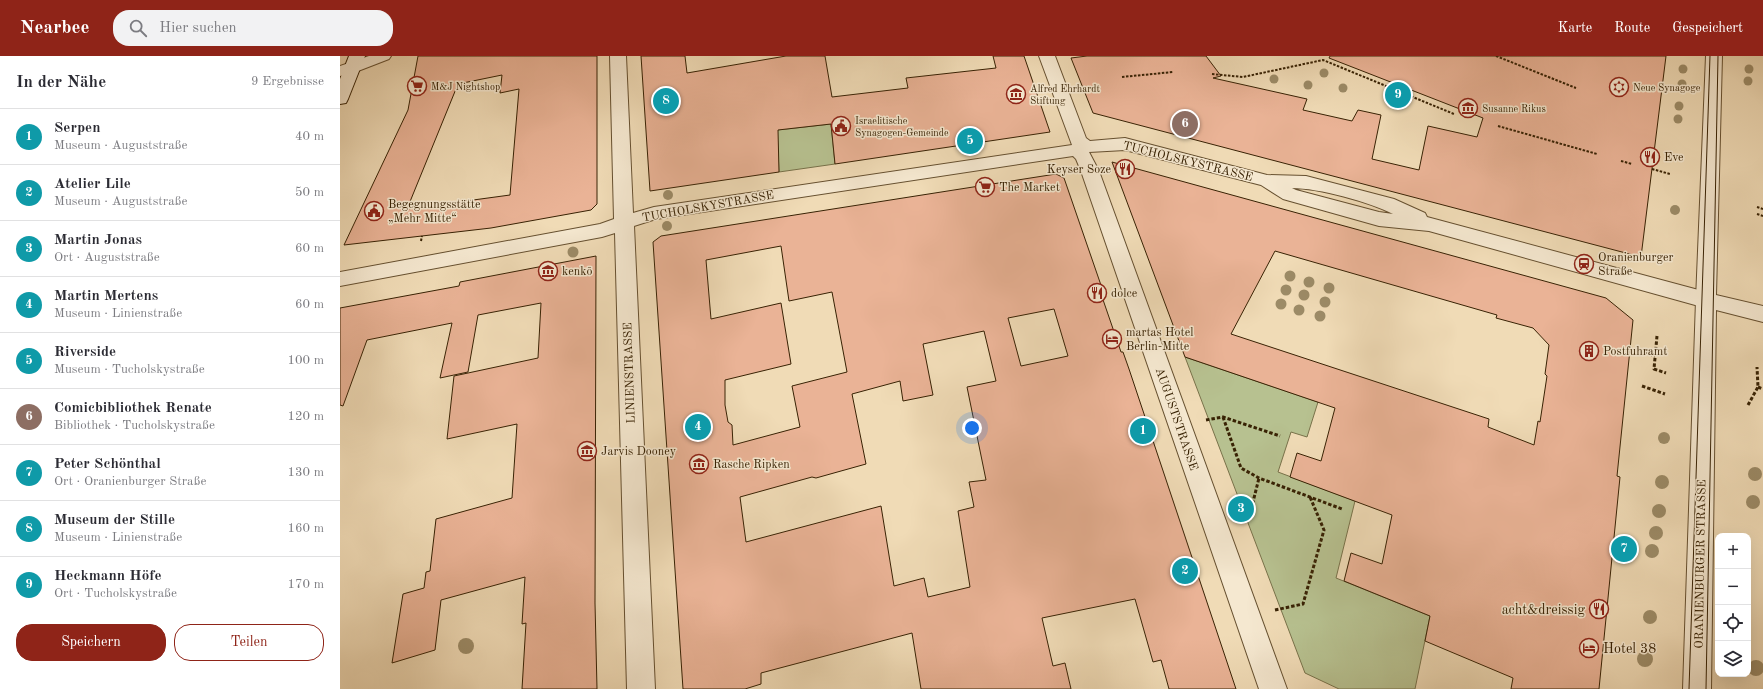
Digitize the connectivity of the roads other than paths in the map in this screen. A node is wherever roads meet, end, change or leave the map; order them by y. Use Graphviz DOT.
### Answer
graph roads {
  1 [pos="383,56"];
  2 [pos="618,56"];
  3 [pos="1047,56"];
  4 [pos="1714,56"];
  5 [pos="350,65"];
  6 [pos="340,99"];
  7 [pos="1081,148"];
  8 [pos="624,223"];
  9 [pos="340,280"];
  10 [pos="1706,300"];
  11 [pos="1763,314"];
  12 [pos="641,689"];
  13 [pos="1273,689"];
  14 [pos="1697,689"];
  1 -- 5 [label="street"];
  2 -- 8 [label="street, LINIENSTRASSE"];
  3 -- 7 [label="street, AUGUSTSTRASSE"];
  4 -- 10 [label="street, ORANIENBURGER STRASSE"];
  5 -- 6 [label="street"];
  7 -- 8 [label="street, TUCHOLSKYSTRASSE"];
  7 -- 10 [label="street, TUCHOLSKYSTRASSE"];
  7 -- 13 [label="street, AUGUSTSTRASSE"];
  8 -- 9 [label="street, TUCHOLSKYSTRASSE"];
  8 -- 12 [label="street, LINIENSTRASSE"];
  10 -- 11 [label="street, TUCHOLSKYSTRASSE"];
  10 -- 14 [label="street, ORANIENBURGER STRASSE"];
}
